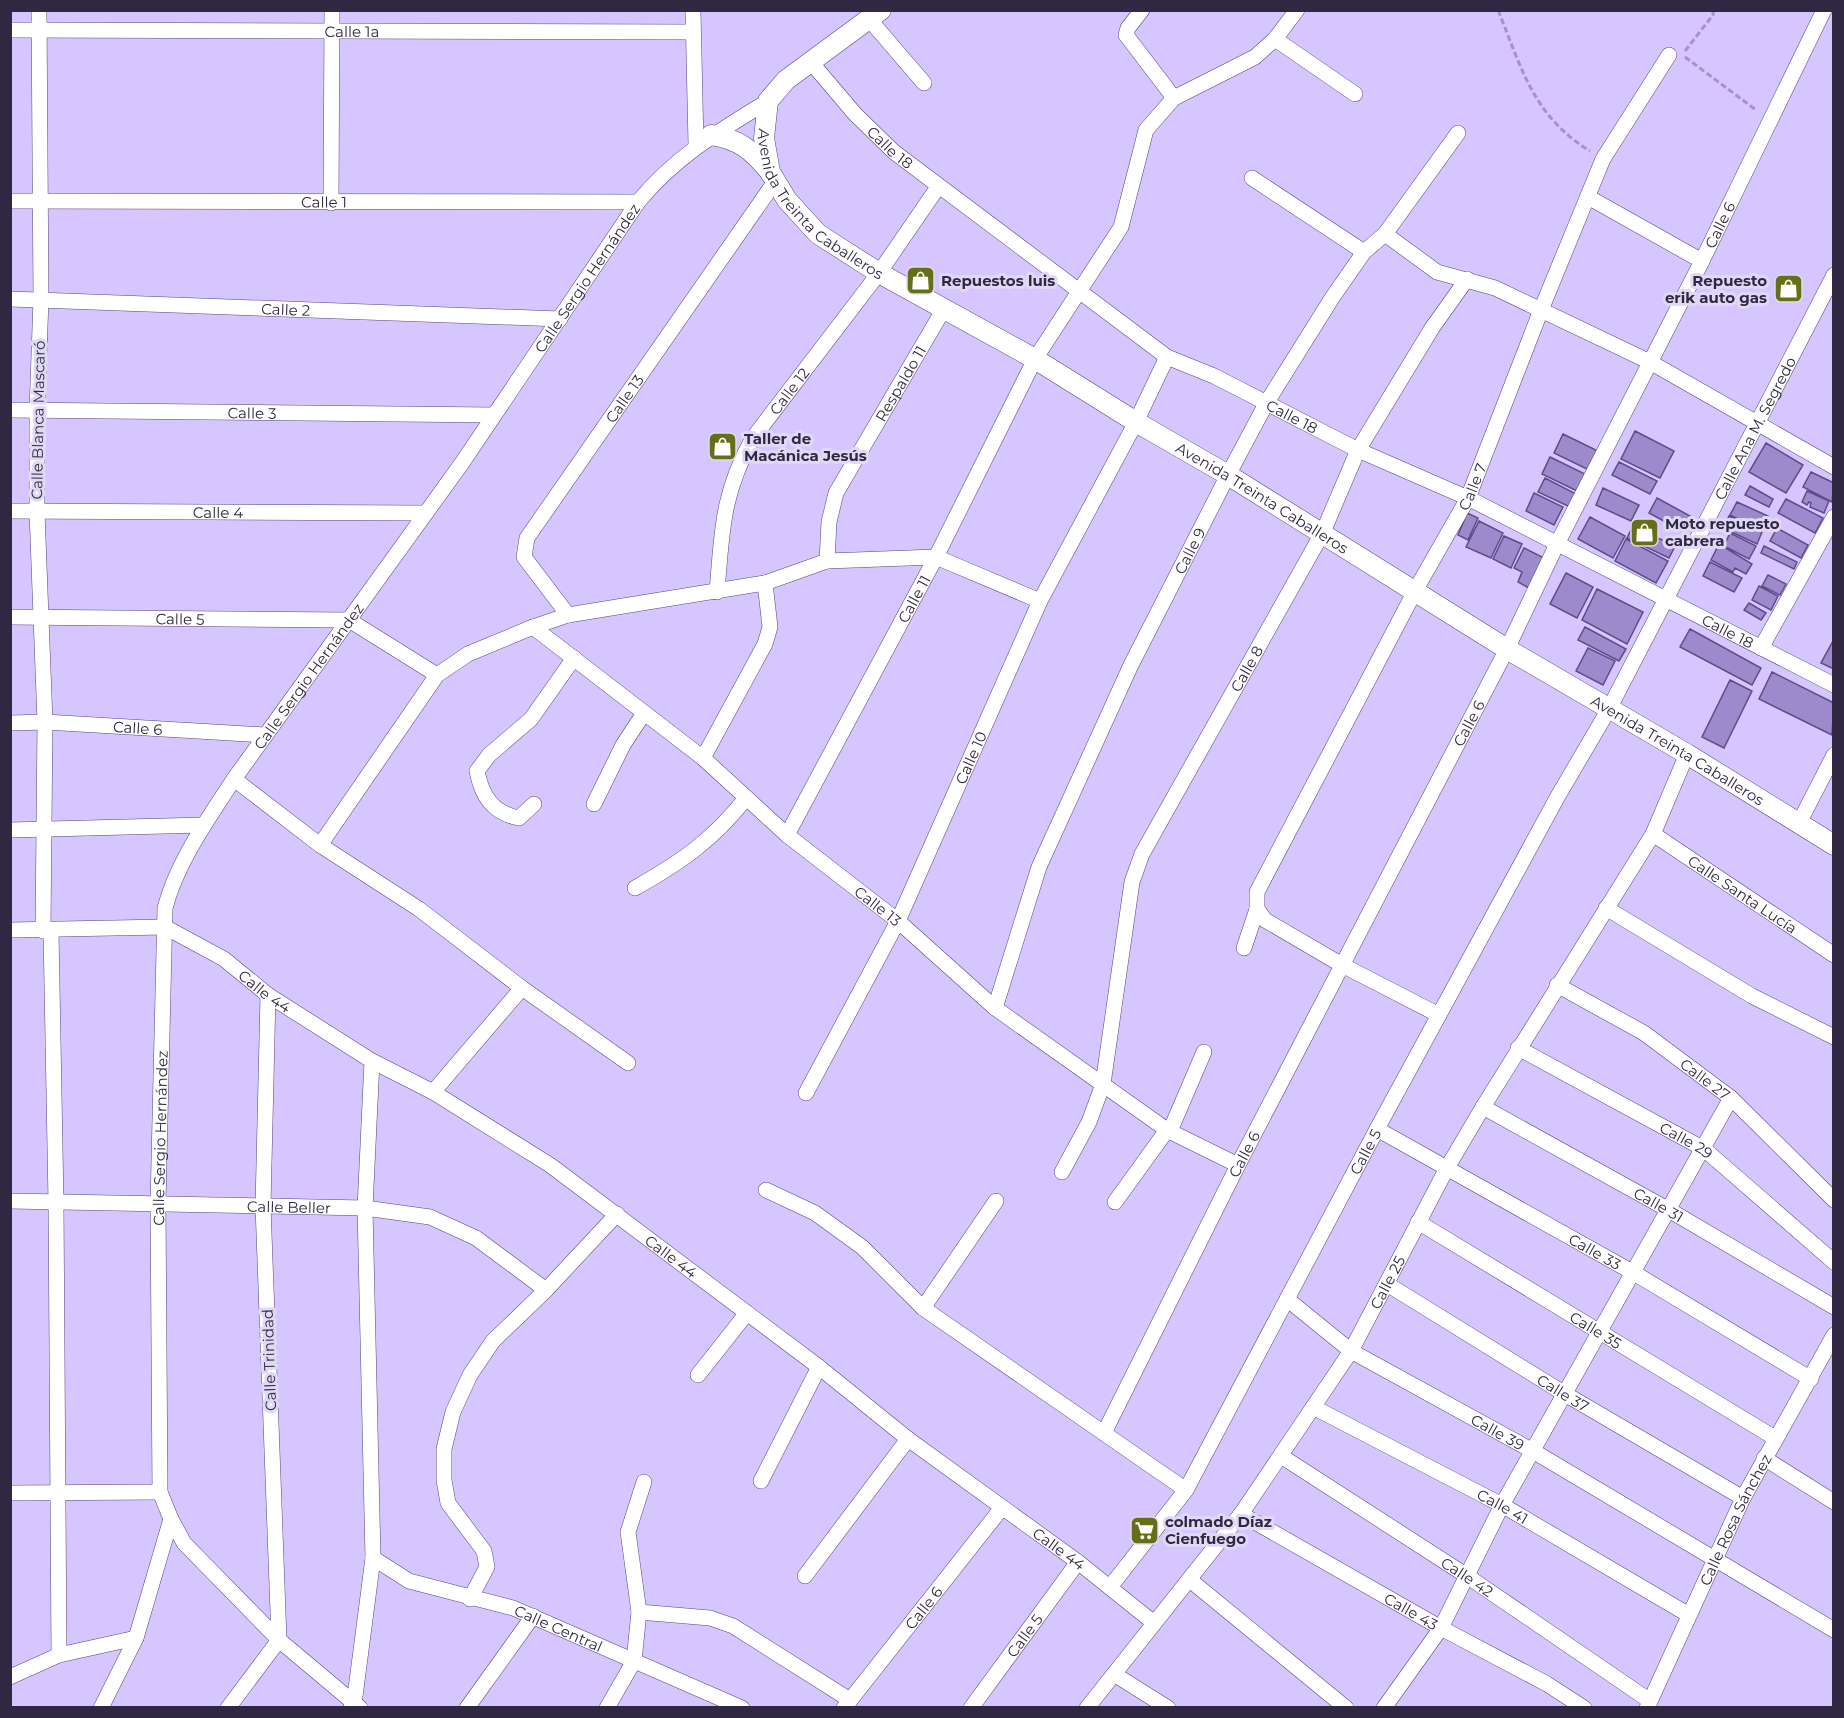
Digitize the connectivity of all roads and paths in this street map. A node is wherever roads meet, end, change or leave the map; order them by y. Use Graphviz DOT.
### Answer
graph roads {
  1 [pos="39,10"];
  2 [pos="332,10"];
  3 [pos="693,10"];
  4 [pos="1142,10"];
  5 [pos="1297,10"];
  6 [pos="1498,10"];
  7 [pos="1713,10"];
  8 [pos="1824,10"];
  9 [pos="875,15"];
  10 [pos="38,29"];
  11 [pos="331,29"];
  12 [pos="10,30"];
  13 [pos="692,32"];
  14 [pos="1275,39"];
  15 [pos="1669,55"];
  16 [pos="810,61"];
  17 [pos="924,83"];
  18 [pos="1355,94"];
  19 [pos="1174,98"];
  20 [pos="768,100"];
  21 [pos="1770,121"];
  22 [pos="1458,133"];
  23 [pos="703,140"];
  24 [pos="1603,159"];
  25 [pos="772,177"];
  26 [pos="1252,178"];
  27 [pos="938,187"];
  28 [pos="1588,197"];
  29 [pos="10,201"];
  30 [pos="40,201"];
  31 [pos="638,202"];
  32 [pos="331,203"];
  33 [pos="1385,234"];
  34 [pos="1364,252"];
  35 [pos="1702,261"];
  36 [pos="879,273"];
  37 [pos="1833,275"];
  38 [pos="1467,279"];
  39 [pos="1080,293"];
  40 [pos="10,299"];
  41 [pos="41,299"];
  42 [pos="945,307"];
  43 [pos="1540,310"];
  44 [pos="560,319"];
  45 [pos="1167,357"];
  46 [pos="1035,359"];
  47 [pos="1650,362"];
  48 [pos="1267,402"];
  49 [pos="10,410"];
  50 [pos="37,411"];
  51 [pos="493,415"];
  52 [pos="1136,422"];
  53 [pos="1756,422"];
  54 [pos="1358,450"];
  55 [pos="1833,467"];
  56 [pos="1228,475"];
  57 [pos="1468,498"];
  58 [pos="10,511"];
  59 [pos="37,512"];
  60 [pos="426,513"];
  61 [pos="1833,517"];
  62 [pos="1323,532"];
  63 [pos="1557,544"];
  64 [pos="936,557"];
  65 [pos="827,561"];
  66 [pos="765,583"];
  67 [pos="1414,591"];
  68 [pos="717,592"];
  69 [pos="1664,599"];
  70 [pos="1040,601"];
  71 [pos="568,615"];
  72 [pos="42,616"];
  73 [pos="10,617"];
  74 [pos="349,620"];
  75 [pos="533,627"];
  76 [pos="1761,648"];
  77 [pos="1507,649"];
  78 [pos="573,658"];
  79 [pos="437,675"];
  80 [pos="1833,685"];
  81 [pos="1609,709"];
  82 [pos="644,713"];
  83 [pos="45,722"];
  84 [pos="10,723"];
  85 [pos="265,735"];
  86 [pos="1687,754"];
  87 [pos="1833,755"];
  88 [pos="703,758"];
  89 [pos="234,780"];
  90 [pos="746,798"];
  91 [pos="534,804"];
  92 [pos="594,804"];
  93 [pos="1798,823"];
  94 [pos="204,825"];
  95 [pos="45,830"];
  96 [pos="10,831"];
  97 [pos="1653,834"];
  98 [pos="787,835"];
  99 [pos="320,845"];
  100 [pos="1833,845"];
  101 [pos="635,888"];
  102 [pos="1606,908"];
  103 [pos="1257,909"];
  104 [pos="897,921"];
  105 [pos="165,927"];
  106 [pos="10,930"];
  107 [pos="47,931"];
  108 [pos="1244,948"];
  109 [pos="1833,955"];
  110 [pos="1342,965"];
  111 [pos="1557,985"];
  112 [pos="522,988"];
  113 [pos="268,995"];
  114 [pos="995,1008"];
  115 [pos="1439,1015"];
  116 [pos="1833,1037"];
  117 [pos="1518,1048"];
  118 [pos="1204,1052"];
  119 [pos="372,1061"];
  120 [pos="628,1063"];
  121 [pos="1103,1084"];
  122 [pos="433,1092"];
  123 [pos="806,1093"];
  124 [pos="1731,1098"];
  125 [pos="1483,1107"];
  126 [pos="1377,1129"];
  127 [pos="1168,1130"];
  128 [pos="1704,1149"];
  129 [pos="1238,1165"];
  130 [pos="1447,1168"];
  131 [pos="1062,1172"];
  132 [pos="766,1190"];
  133 [pos="1833,1200"];
  134 [pos="10,1201"];
  135 [pos="56,1202"];
  136 [pos="996,1202"];
  137 [pos="1115,1202"];
  138 [pos="158,1204"];
  139 [pos="263,1206"];
  140 [pos="365,1208"];
  141 [pos="1669,1210"];
  142 [pos="616,1214"];
  143 [pos="1418,1222"];
  144 [pos="1833,1262"];
  145 [pos="1634,1273"];
  146 [pos="1387,1284"];
  147 [pos="546,1290"];
  148 [pos="1287,1299"];
  149 [pos="1833,1307"];
  150 [pos="923,1308"];
  151 [pos="747,1313"];
  152 [pos="1601,1332"];
  153 [pos="1831,1345"];
  154 [pos="1351,1352"];
  155 [pos="819,1367"];
  156 [pos="698,1375"];
  157 [pos="1811,1379"];
  158 [pos="1566,1394"];
  159 [pos="1313,1407"];
  160 [pos="1104,1433"];
  161 [pos="1775,1438"];
  162 [pos="908,1439"];
  163 [pos="1533,1451"];
  164 [pos="1281,1456"];
  165 [pos="1764,1458"];
  166 [pos="761,1481"];
  167 [pos="644,1482"];
  168 [pos="1186,1490"];
  169 [pos="57,1491"];
  170 [pos="160,1492"];
  171 [pos="10,1493"];
  172 [pos="1743,1498"];
  173 [pos="1833,1502"];
  174 [pos="1502,1505"];
  175 [pos="1001,1509"];
  176 [pos="1241,1514"];
  177 [pos="171,1519"];
  178 [pos="374,1558"];
  179 [pos="1716,1559"];
  180 [pos="1078,1562"];
  181 [pos="805,1576"];
  182 [pos="1467,1576"];
  183 [pos="1190,1580"];
  184 [pos="1110,1587"];
  185 [pos="470,1599"];
  186 [pos="639,1612"];
  187 [pos="1689,1615"];
  188 [pos="532,1616"];
  189 [pos="1154,1623"];
  190 [pos="1441,1628"];
  191 [pos="1833,1630"];
  192 [pos="136,1638"];
  193 [pos="279,1640"];
  194 [pos="59,1655"];
  195 [pos="634,1661"];
  196 [pos="1114,1674"];
  197 [pos="10,1677"];
  198 [pos="847,1704"];
  199 [pos="1648,1704"];
  200 [pos="109,1705"];
  201 [pos="355,1706"];
  202 [pos="737,1706"];
  203 [pos="228,1707"];
  204 [pos="467,1707"];
  205 [pos="607,1707"];
  206 [pos="971,1707"];
  207 [pos="1087,1707"];
  208 [pos="1168,1707"];
  209 [pos="1346,1707"];
  210 [pos="1384,1707"];
  211 [pos="1584,1707"];
  1 -- 10 [label="street, Calle Blanca Mascaró"];
  2 -- 11 [label="street"];
  3 -- 13 [label="street"];
  4 -- 19 [label="street"];
  5 -- 14 [label="street"];
  6 -- 24 [label="path"];
  7 -- 21 [label="path"];
  8 -- 21 [label="street, Calle 6"];
  9 -- 16 [label="street, Calle Sergio Hernández"];
  9 -- 17 [label="street"];
  10 -- 11 [label="street, Calle 1a"];
  10 -- 12 [label="street, Calle 1a"];
  10 -- 30 [label="street, Calle Blanca Mascaró"];
  11 -- 13 [label="street, Calle 1a"];
  11 -- 32 [label="street"];
  13 -- 23 [label="street"];
  14 -- 18 [label="street"];
  14 -- 19 [label="street"];
  15 -- 24 [label="street, Calle 7"];
  16 -- 20 [label="street, Calle Sergio Hernández"];
  16 -- 27 [label="street, Calle 18"];
  19 -- 39 [label="street, Calle 11"];
  20 -- 23 [label="street, Calle Sergio Hernández"];
  20 -- 25 [label="street, Avenida Treinta Caballeros"];
  21 -- 35 [label="street, Calle 6"];
  22 -- 33 [label="street, Calle 9"];
  23 -- 25 [label="street"];
  23 -- 31 [label="street, Calle Sergio Hernández"];
  24 -- 28 [label="street, Calle 7"];
  25 -- 36 [label="street, Avenida Treinta Caballeros"];
  25 -- 71 [label="street, Calle 13"];
  26 -- 34 [label="street"];
  27 -- 36 [label="street, Calle 12"];
  27 -- 39 [label="street, Calle 18"];
  28 -- 35 [label="street"];
  28 -- 43 [label="street, Calle 7"];
  29 -- 30 [label="street, Calle 1"];
  30 -- 32 [label="street, Calle 1"];
  30 -- 41 [label="street, Calle Blanca Mascaró"];
  31 -- 32 [label="street, Calle 1"];
  31 -- 44 [label="street, Calle Sergio Hernández"];
  33 -- 34 [label="street, Calle 9"];
  33 -- 38 [label="street"];
  34 -- 48 [label="street, Calle 9"];
  35 -- 47 [label="street, Calle 6"];
  36 -- 42 [label="street, Avenida Treinta Caballeros"];
  36 -- 68 [label="street, Calle 12"];
  37 -- 53 [label="street, Calle Ana M. Segredo"];
  38 -- 43 [label="street"];
  38 -- 54 [label="street, Calle 8"];
  39 -- 45 [label="street, Calle 18"];
  39 -- 46 [label="street, Calle 11"];
  40 -- 41 [label="street, Calle 2"];
  41 -- 44 [label="street, Calle 2"];
  41 -- 50 [label="street, Calle Blanca Mascaró"];
  42 -- 46 [label="street, Avenida Treinta Caballeros"];
  42 -- 65 [label="street, Respaldo 11"];
  43 -- 47 [label="street"];
  43 -- 57 [label="street, Calle 7"];
  44 -- 51 [label="street, Calle Sergio Hernández"];
  45 -- 48 [label="street, Calle 18"];
  45 -- 52 [label="street, Calle 10"];
  46 -- 52 [label="street, Avenida Treinta Caballeros"];
  46 -- 64 [label="street, Calle 11"];
  47 -- 53 [label="street"];
  47 -- 63 [label="street, Calle 6"];
  48 -- 54 [label="street, Calle 18"];
  48 -- 56 [label="street, Calle 9"];
  49 -- 50 [label="street, Calle 3"];
  50 -- 51 [label="street, Calle 3"];
  50 -- 59 [label="street, Calle Blanca Mascaró"];
  51 -- 60 [label="street, Calle Sergio Hernández"];
  52 -- 56 [label="street, Avenida Treinta Caballeros"];
  52 -- 70 [label="street, Calle 10"];
  53 -- 55 [label="street"];
  53 -- 69 [label="street, Calle Ana M. Segredo"];
  54 -- 57 [label="street, Calle 18"];
  54 -- 62 [label="street, Calle 8"];
  56 -- 62 [label="street, Avenida Treinta Caballeros"];
  56 -- 114 [label="street, Calle 9"];
  57 -- 63 [label="street, Calle 18"];
  57 -- 67 [label="street, Calle 7"];
  58 -- 59 [label="street, Calle 4"];
  59 -- 60 [label="street, Calle 4"];
  59 -- 72 [label="street, Calle Blanca Mascaró"];
  60 -- 74 [label="street, Calle Sergio Hernández"];
  61 -- 76 [label="street"];
  62 -- 67 [label="street, Avenida Treinta Caballeros"];
  62 -- 121 [label="street, Calle 8"];
  63 -- 69 [label="street, Calle 18"];
  63 -- 77 [label="street, Calle 6"];
  64 -- 65 [label="street"];
  64 -- 70 [label="street"];
  64 -- 98 [label="street, Calle 11"];
  65 -- 66 [label="street"];
  66 -- 68 [label="street"];
  66 -- 88 [label="street"];
  67 -- 77 [label="street, Avenida Treinta Caballeros"];
  67 -- 103 [label="street, Calle 7"];
  68 -- 71 [label="street"];
  69 -- 76 [label="street, Calle 18"];
  69 -- 81 [label="street, Calle Ana M. Segredo"];
  70 -- 104 [label="street, Calle 10"];
  71 -- 75 [label="street"];
  72 -- 73 [label="street, Calle 5"];
  72 -- 74 [label="street, Calle 5"];
  72 -- 83 [label="street, Calle Blanca Mascaró"];
  74 -- 79 [label="street"];
  74 -- 85 [label="street, Calle Sergio Hernández"];
  75 -- 78 [label="street, Calle 13"];
  75 -- 79 [label="street"];
  76 -- 80 [label="street, Calle 18"];
  77 -- 81 [label="street, Avenida Treinta Caballeros"];
  77 -- 110 [label="street, Calle 6"];
  78 -- 82 [label="street, Calle 13"];
  78 -- 91 [label="street"];
  79 -- 99 [label="street"];
  81 -- 86 [label="street, Avenida Treinta Caballeros"];
  81 -- 115 [label="street, Calle 5"];
  82 -- 88 [label="street, Calle 13"];
  82 -- 92 [label="street"];
  83 -- 84 [label="street, Calle 6"];
  83 -- 85 [label="street, Calle 6"];
  83 -- 95 [label="street, Calle Blanca Mascaró"];
  85 -- 89 [label="street, Calle Sergio Hernández"];
  86 -- 93 [label="street, Avenida Treinta Caballeros"];
  86 -- 97 [label="street, Calle 25"];
  87 -- 93 [label="street"];
  88 -- 90 [label="street, Calle 13"];
  89 -- 94 [label="street, Calle Sergio Hernández"];
  89 -- 99 [label="street"];
  90 -- 98 [label="street, Calle 13"];
  90 -- 101 [label="street"];
  93 -- 100 [label="street, Avenida Treinta Caballeros"];
  94 -- 95 [label="street"];
  94 -- 105 [label="street, Calle Sergio Hernández"];
  95 -- 96 [label="street"];
  95 -- 107 [label="street, Calle Blanca Mascaró"];
  97 -- 102 [label="street, Calle 25"];
  97 -- 109 [label="street, Calle Santa Lucía"];
  98 -- 104 [label="street, Calle 13"];
  99 -- 112 [label="street"];
  102 -- 111 [label="street, Calle 25"];
  102 -- 116 [label="street"];
  103 -- 108 [label="street, Calle 7"];
  103 -- 110 [label="street"];
  104 -- 114 [label="street, Calle 13"];
  104 -- 123 [label="street, Calle 10"];
  105 -- 107 [label="street"];
  105 -- 113 [label="street, Calle 44"];
  105 -- 138 [label="street, Calle Sergio Hernández"];
  106 -- 107 [label="street"];
  107 -- 135 [label="street, Calle Blanca Mascaró"];
  110 -- 115 [label="street"];
  110 -- 129 [label="street, Calle 6"];
  111 -- 117 [label="street, Calle 25"];
  111 -- 124 [label="street, Calle 27"];
  112 -- 120 [label="street"];
  112 -- 122 [label="street"];
  113 -- 119 [label="street, Calle 44"];
  113 -- 139 [label="street, Calle Trinidad"];
  114 -- 121 [label="street, Calle 13"];
  115 -- 126 [label="street, Calle 5"];
  117 -- 125 [label="street, Calle 25"];
  117 -- 128 [label="street, Calle 29"];
  118 -- 127 [label="street"];
  119 -- 122 [label="street, Calle 44"];
  119 -- 140 [label="street"];
  121 -- 127 [label="street, Calle 13"];
  121 -- 131 [label="street, Calle 8"];
  122 -- 142 [label="street, Calle 44"];
  124 -- 128 [label="street"];
  124 -- 133 [label="street, Calle 27"];
  125 -- 130 [label="street, Calle 25"];
  125 -- 141 [label="street, Calle 31"];
  126 -- 130 [label="street, Calle 33"];
  126 -- 148 [label="street, Calle 5"];
  127 -- 129 [label="street, Calle 13"];
  127 -- 137 [label="street"];
  128 -- 141 [label="street"];
  128 -- 144 [label="street, Calle 29"];
  129 -- 160 [label="street, Calle 6"];
  130 -- 143 [label="street, Calle 25"];
  130 -- 145 [label="street, Calle 33"];
  132 -- 150 [label="street"];
  134 -- 135 [label="street, Calle Beller"];
  135 -- 138 [label="street, Calle Beller"];
  135 -- 169 [label="street, Calle Blanca Mascaró"];
  136 -- 150 [label="street"];
  138 -- 139 [label="street, Calle Beller"];
  138 -- 170 [label="street, Calle Sergio Hernández"];
  139 -- 140 [label="street, Calle Beller"];
  139 -- 193 [label="street, Calle Trinidad"];
  140 -- 147 [label="street, Calle Beller"];
  140 -- 178 [label="street"];
  141 -- 145 [label="street"];
  141 -- 149 [label="street, Calle 31"];
  142 -- 147 [label="street"];
  142 -- 151 [label="street, Calle 44"];
  143 -- 146 [label="street, Calle 25"];
  143 -- 152 [label="street, Calle 35"];
  145 -- 152 [label="street"];
  145 -- 157 [label="street, Calle 33"];
  146 -- 154 [label="street, Calle 25"];
  146 -- 158 [label="street, Calle 37"];
  147 -- 185 [label="street"];
  148 -- 154 [label="street, Calle 39"];
  148 -- 168 [label="street, Calle 5"];
  150 -- 160 [label="street"];
  151 -- 155 [label="street, Calle 44"];
  151 -- 156 [label="street"];
  152 -- 158 [label="street"];
  152 -- 161 [label="street, Calle 35"];
  153 -- 157 [label="street, Calle Rosa Sánchez"];
  154 -- 159 [label="street, Calle 25"];
  154 -- 163 [label="street, Calle 39"];
  155 -- 162 [label="street, Calle 44"];
  155 -- 166 [label="street"];
  157 -- 161 [label="street, Calle Rosa Sánchez"];
  158 -- 163 [label="street"];
  158 -- 172 [label="street, Calle 37"];
  159 -- 164 [label="street, Calle 25"];
  159 -- 174 [label="street, Calle 41"];
  160 -- 168 [label="street"];
  161 -- 165 [label="street, Calle Rosa Sánchez"];
  162 -- 175 [label="street, Calle 44"];
  162 -- 181 [label="street"];
  163 -- 174 [label="street"];
  163 -- 179 [label="street, Calle 39"];
  164 -- 176 [label="street, Calle 25"];
  164 -- 182 [label="street, Calle 42"];
  165 -- 172 [label="street, Calle Rosa Sánchez"];
  165 -- 173 [label="street"];
  167 -- 186 [label="street"];
  168 -- 184 [label="street, Calle 5"];
  169 -- 170 [label="street"];
  169 -- 171 [label="street"];
  169 -- 194 [label="street, Calle Blanca Mascaró"];
  170 -- 177 [label="street, Calle Sergio Hernández"];
  172 -- 179 [label="street, Calle Rosa Sánchez"];
  174 -- 182 [label="street"];
  174 -- 187 [label="street, Calle 41"];
  175 -- 180 [label="street, Calle 44"];
  175 -- 198 [label="street, Calle 6"];
  176 -- 183 [label="street, Calle 25"];
  176 -- 190 [label="street, Calle 43"];
  177 -- 192 [label="street"];
  177 -- 193 [label="street, Calle Sergio Hernández"];
  178 -- 185 [label="street, Calle Central"];
  178 -- 201 [label="street"];
  179 -- 187 [label="street, Calle Rosa Sánchez"];
  179 -- 191 [label="street, Calle 39"];
  180 -- 184 [label="street, Calle 44"];
  180 -- 206 [label="street, Calle 5"];
  182 -- 190 [label="street"];
  182 -- 199 [label="street, Calle 42"];
  183 -- 189 [label="street, Calle 25"];
  183 -- 209 [label="street"];
  184 -- 189 [label="street, Calle 44"];
  185 -- 188 [label="street, Calle Central"];
  186 -- 195 [label="street"];
  186 -- 198 [label="street"];
  187 -- 199 [label="street, Calle Rosa Sánchez"];
  188 -- 195 [label="street, Calle Central"];
  188 -- 204 [label="street"];
  189 -- 196 [label="street, Calle 25"];
  190 -- 210 [label="street"];
  190 -- 211 [label="street, Calle 43"];
  192 -- 194 [label="street"];
  192 -- 200 [label="street"];
  193 -- 201 [label="street, Calle Sergio Hernández"];
  193 -- 203 [label="street"];
  194 -- 197 [label="street"];
  195 -- 202 [label="street, Calle Central"];
  195 -- 205 [label="street"];
  196 -- 207 [label="street, Calle 25"];
  196 -- 208 [label="street"];
}
